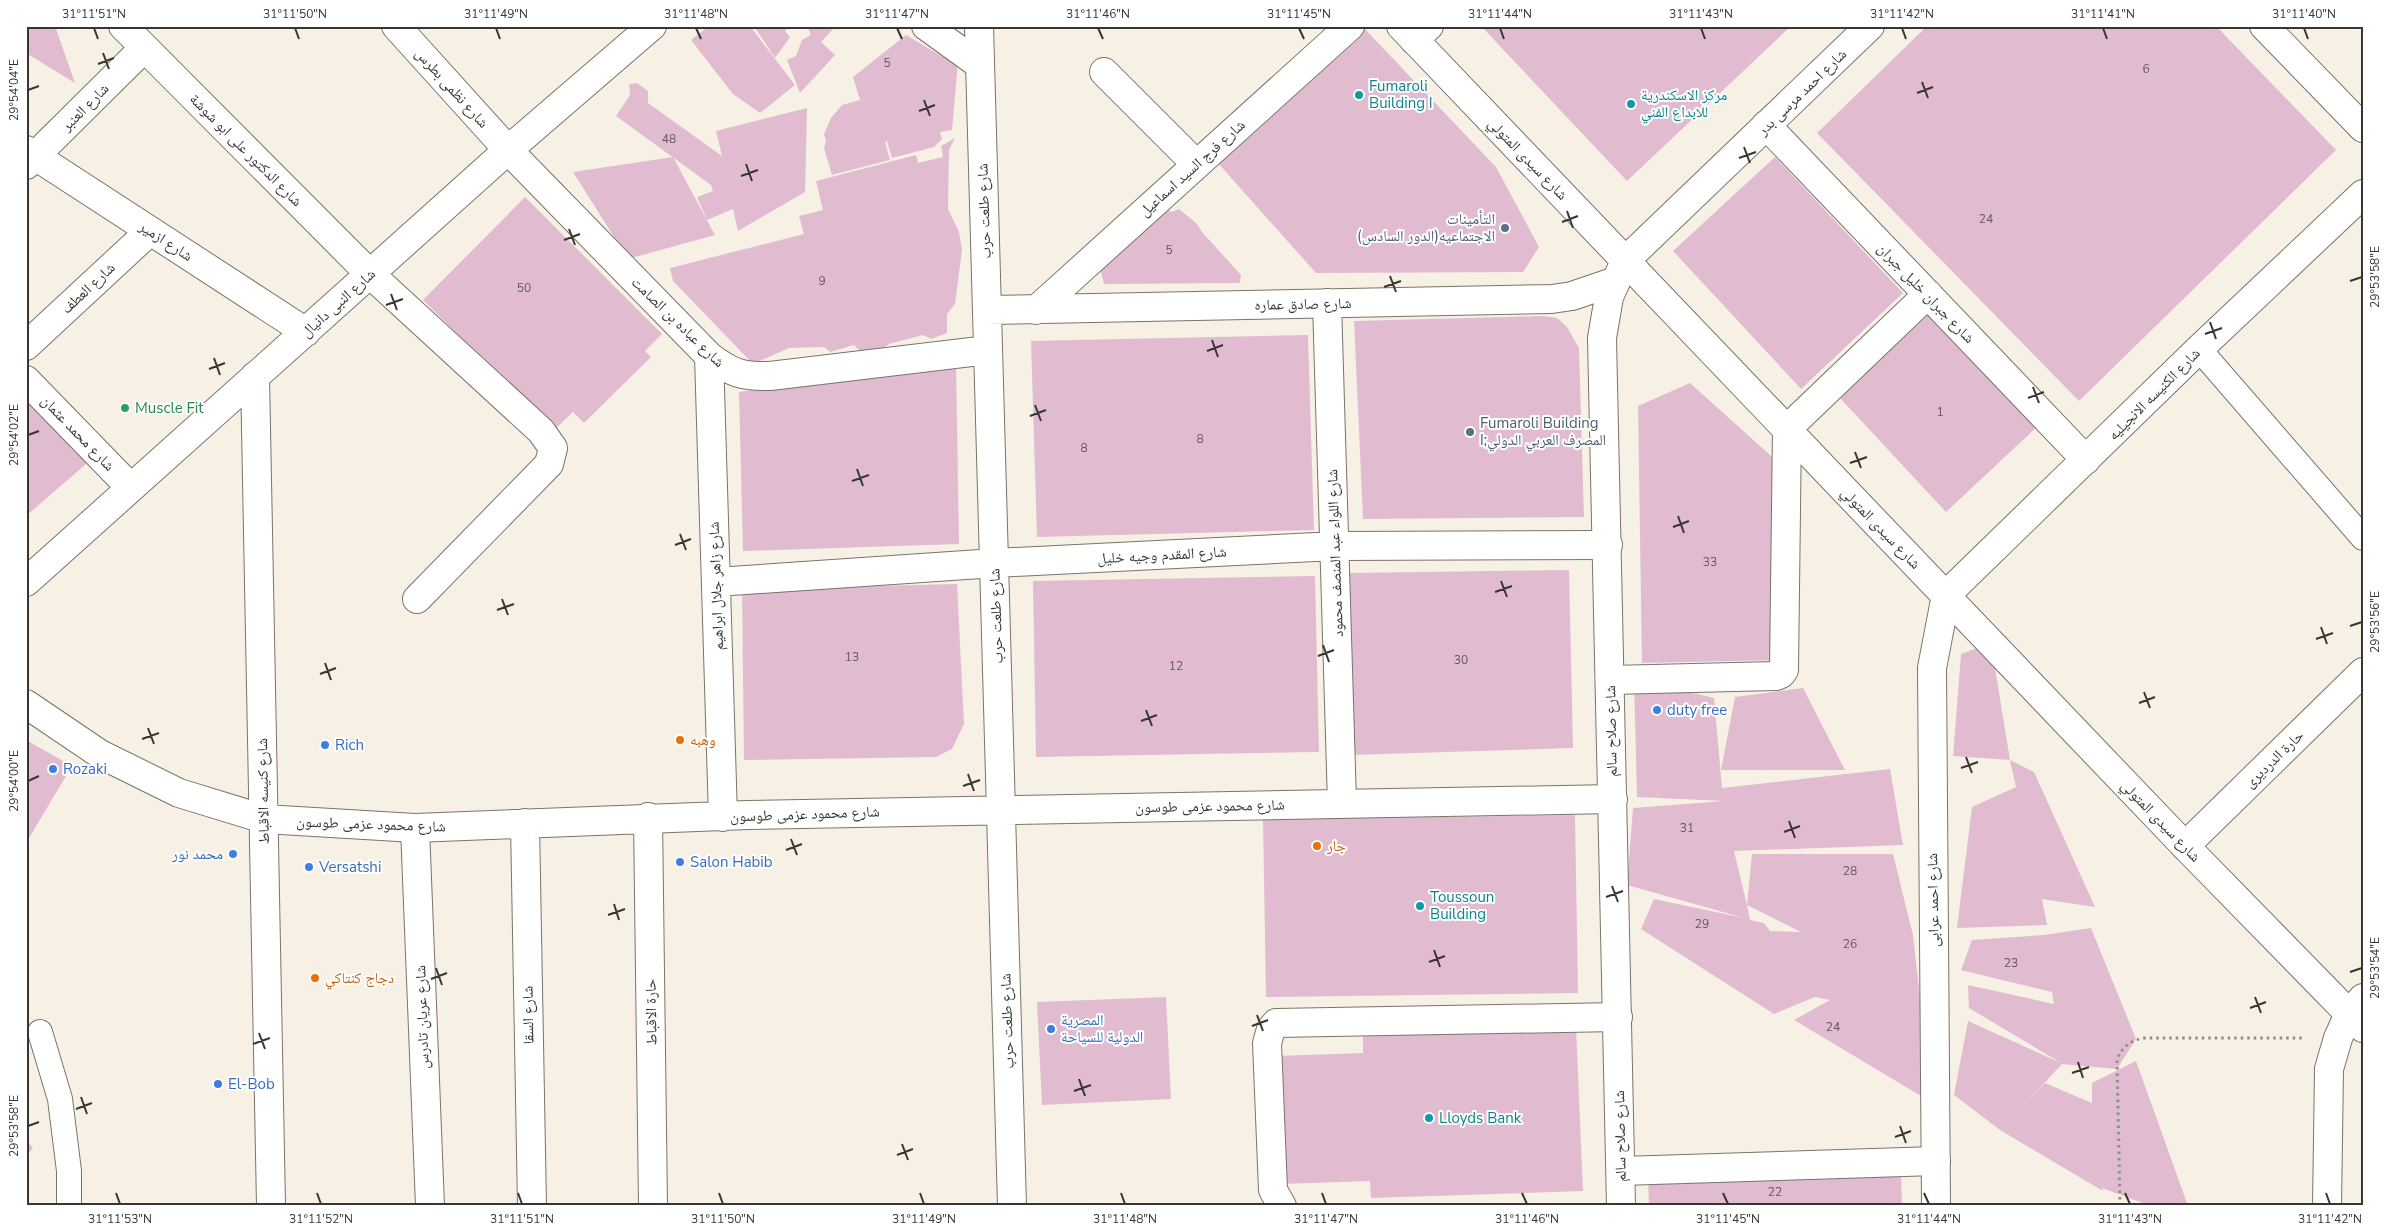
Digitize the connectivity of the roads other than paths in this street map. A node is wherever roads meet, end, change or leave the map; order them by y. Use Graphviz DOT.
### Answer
graph roads {
  1 [pos="122,26"];
  2 [pos="396,26"];
  3 [pos="652,26"];
  4 [pos="926,26"];
  5 [pos="979,26"];
  6 [pos="1350,26"];
  7 [pos="1870,26"];
  8 [pos="2264,26"];
  9 [pos="1414,31"];
  10 [pos="144,48"];
  11 [pos="980,65"];
  12 [pos="1104,72"];
  13 [pos="1766,126"];
  14 [pos="2363,128"];
  15 [pos="508,150"];
  16 [pos="29,157"];
  17 [pos="1196,164"];
  18 [pos="2363,194"];
  19 [pos="150,230"];
  20 [pos="1621,271"];
  21 [pos="370,274"];
  22 [pos="1928,294"];
  23 [pos="1327,304"];
  24 [pos="987,310"];
  25 [pos="1036,310"];
  26 [pos="306,332"];
  27 [pos="26,346"];
  28 [pos="2199,349"];
  29 [pos="988,350"];
  30 [pos="710,356"];
  31 [pos="255,376"];
  32 [pos="26,380"];
  33 [pos="1787,429"];
  34 [pos="2086,460"];
  35 [pos="130,487"];
  36 [pos="2363,538"];
  37 [pos="1608,545"];
  38 [pos="1336,546"];
  39 [pos="995,563"];
  40 [pos="26,582"];
  41 [pos="716,582"];
  42 [pos="1946,595"];
  43 [pos="418,599"];
  44 [pos="2363,672"];
  45 [pos="1610,680"];
  46 [pos="26,704"];
  47 [pos="1613,799"];
  48 [pos="1342,803"];
  49 [pos="1001,810"];
  50 [pos="648,817"];
  51 [pos="723,817"];
  52 [pos="264,819"];
  53 [pos="525,823"];
  54 [pos="415,828"];
  55 [pos="2185,846"];
  56 [pos="1618,1017"];
  57 [pos="2353,1020"];
  58 [pos="40,1032"];
  59 [pos="1936,1161"];
  60 [pos="1621,1171"];
  61 [pos="69,1206"];
  62 [pos="271,1206"];
  63 [pos="430,1206"];
  64 [pos="532,1206"];
  65 [pos="654,1206"];
  66 [pos="1012,1206"];
  67 [pos="1282,1206"];
  68 [pos="1622,1206"];
  69 [pos="1936,1206"];
  70 [pos="2327,1206"];
  1 -- 10 [label="street, شارع الدكتور على ابو شوشة"];
  2 -- 15 [label="street, شارع نظمى بطرس"];
  3 -- 15 [label="street, شارع النبى دانيال"];
  4 -- 11 [label="street"];
  5 -- 11 [label="street, شارع طلعت حرب"];
  6 -- 17 [label="street, شارع فرج السيد اسماعيل"];
  7 -- 13 [label="street, شارع احمد مرسى بدر"];
  8 -- 14 [label="street"];
  9 -- 20 [label="street, شارع سيدى المتولي"];
  10 -- 16 [label="street, شارع العنبر"];
  10 -- 21 [label="street, شارع الدكتور على ابو شوشة"];
  11 -- 24 [label="street, شارع طلعت حرب"];
  12 -- 17 [label="street"];
  13 -- 20 [label="street, شارع احمد مرسى بدر"];
  13 -- 22 [label="street, شارع جبران خليل جبران"];
  15 -- 21 [label="street, شارع النبى دانيال"];
  15 -- 30 [label="street, شارع عباده بن الصامت"];
  16 -- 19 [label="street, شارع ازمير"];
  17 -- 25 [label="street, شارع فرج السيد اسماعيل"];
  18 -- 28 [label="street, شارع الكنيسه الانجيليه"];
  19 -- 26 [label="street, شارع ازمير"];
  19 -- 27 [label="street, شارع العطف"];
  20 -- 23 [label="street, شارع صادق عماره"];
  20 -- 33 [label="street, شارع سيدى المتولي"];
  20 -- 37 [label="street, شارع صلاح سالم"];
  21 -- 26 [label="street, شارع النبى دانيال"];
  21 -- 43 [label="street, شارع الدكتور على ابو شوشة"];
  22 -- 33 [label="street"];
  22 -- 34 [label="street, شارع جبران خليل جبران"];
  23 -- 25 [label="street, شارع صادق عماره"];
  23 -- 38 [label="street, شارع اللواء عبد المنصف محمود"];
  24 -- 25 [label="street, شارع صادق عماره"];
  24 -- 29 [label="street, شارع طلعت حرب"];
  26 -- 31 [label="street, شارع النبى دانيال"];
  28 -- 34 [label="street, شارع الكنيسه الانجيليه"];
  28 -- 36 [label="lane"];
  29 -- 30 [label="street, شارع عباده بن الصامت"];
  29 -- 39 [label="street, شارع طلعت حرب"];
  30 -- 41 [label="street, شارع زاهر جلال ابراهيم"];
  31 -- 35 [label="street, شارع النبى دانيال"];
  31 -- 52 [label="street, شارع كنيسه الاقباط"];
  32 -- 35 [label="street, شارع محمد عثمان"];
  33 -- 42 [label="street, شارع سيدى المتولي"];
  33 -- 45 [label="street"];
  34 -- 42 [label="street, شارع الكنيسه الانجيليه"];
  35 -- 40 [label="street, شارع النبى دانيال"];
  37 -- 38 [label="street, شارع المقدم وجيه خليل"];
  37 -- 45 [label="street, شارع صلاح سالم"];
  38 -- 39 [label="street, شارع المقدم وجيه خليل"];
  38 -- 48 [label="street, شارع اللواء عبد المنصف محمود"];
  39 -- 41 [label="street, شارع المقدم وجيه خليل"];
  39 -- 49 [label="street, شارع طلعت حرب"];
  41 -- 51 [label="street, شارع زاهر جلال ابراهيم"];
  42 -- 55 [label="street, شارع سيدى المتولي"];
  42 -- 59 [label="street, شارع احمد عرابى"];
  44 -- 55 [label="street, حارة الدرديرى"];
  45 -- 47 [label="street, شارع صلاح سالم"];
  46 -- 52 [label="street, شارع محمود عزمى طوسون"];
  47 -- 48 [label="street, شارع محمود عزمى طوسون"];
  47 -- 56 [label="street, شارع صلاح سالم"];
  48 -- 49 [label="street, شارع محمود عزمى طوسون"];
  49 -- 51 [label="street, شارع محمود عزمى طوسون"];
  49 -- 66 [label="street, شارع طلعت حرب"];
  50 -- 51 [label="street, شارع محمود عزمى طوسون"];
  50 -- 53 [label="street, شارع محمود عزمى طوسون"];
  50 -- 65 [label="street, حارة الاقباط"];
  52 -- 54 [label="street, شارع محمود عزمى طوسون"];
  52 -- 62 [label="street, شارع كنيسه الاقباط"];
  53 -- 54 [label="street, شارع محمود عزمى طوسون"];
  53 -- 64 [label="street, شارع السقا"];
  54 -- 63 [label="street, شارع عريان تادرس"];
  55 -- 57 [label="street, شارع سيدى المتولي"];
  56 -- 60 [label="street, شارع صلاح سالم"];
  56 -- 67 [label="street"];
  57 -- 70 [label="street"];
  58 -- 61 [label="lane"];
  59 -- 60 [label="street"];
  59 -- 69 [label="street, شارع احمد عرابى"];
  60 -- 68 [label="street, شارع صلاح سالم"];
}
